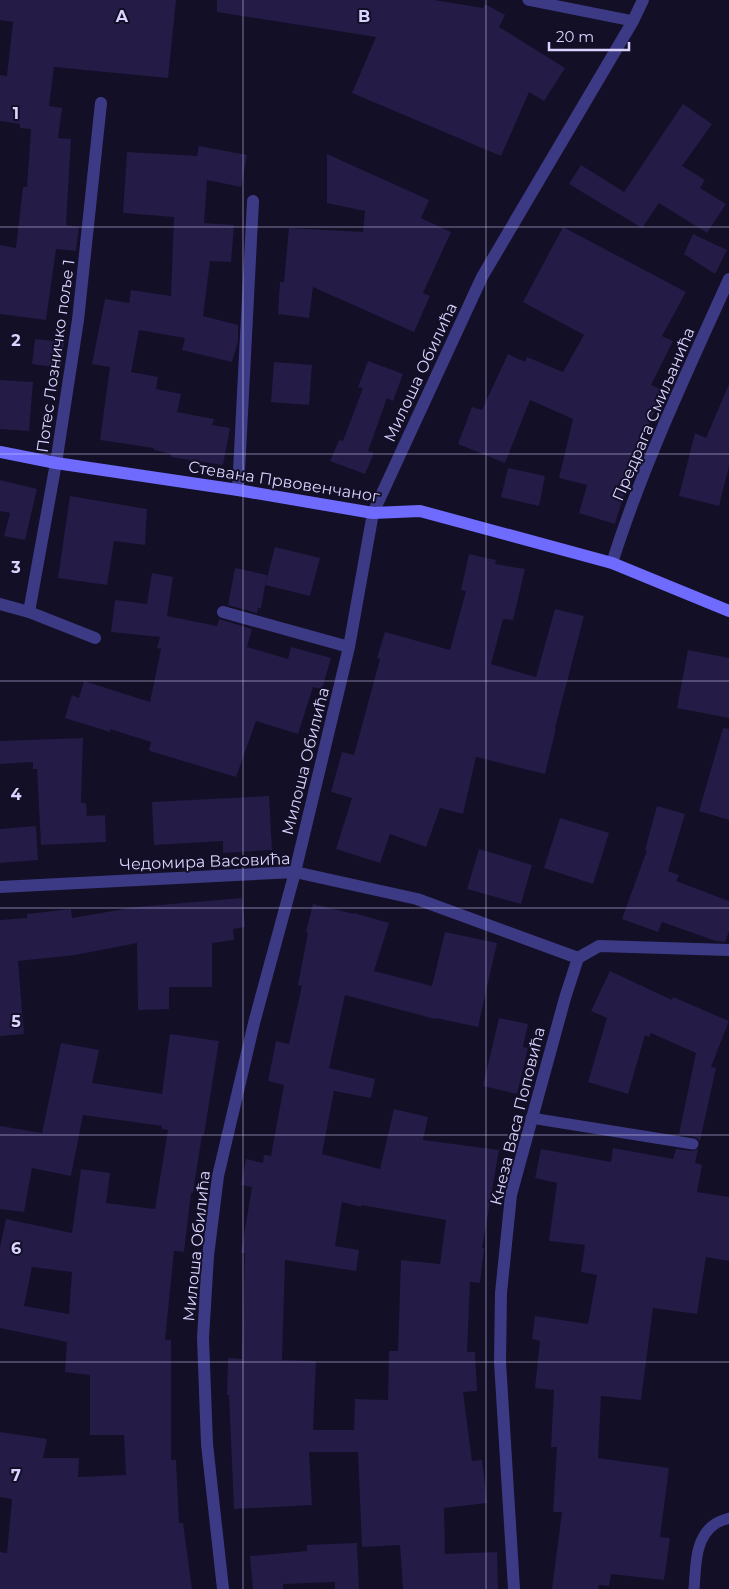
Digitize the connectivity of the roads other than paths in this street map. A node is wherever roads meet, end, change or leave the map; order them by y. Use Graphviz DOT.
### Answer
graph roads {
  1 [pos="528,0"];
  2 [pos="643,0"];
  3 [pos="633,21"];
  4 [pos="101,103"];
  5 [pos="253,201"];
  6 [pos="729,279"];
  7 [pos="0,452"];
  8 [pos="56,463"];
  9 [pos="238,490"];
  10 [pos="373,513"];
  11 [pos="612,563"];
  12 [pos="0,604"];
  13 [pos="729,611"];
  14 [pos="29,612"];
  15 [pos="223,612"];
  16 [pos="96,638"];
  17 [pos="349,647"];
  18 [pos="295,872"];
  19 [pos="0,887"];
  20 [pos="729,950"];
  21 [pos="578,958"];
  22 [pos="531,1118"];
  23 [pos="693,1144"];
  24 [pos="729,1518"];
  25 [pos="223,1589"];
  26 [pos="514,1589"];
  27 [pos="694,1589"];
  1 -- 3 [label="lane"];
  2 -- 3 [label="street, Милоша Обилића"];
  3 -- 10 [label="street, Милоша Обилића"];
  4 -- 8 [label="street, Потес Лозничко поље 1"];
  5 -- 9 [label="street"];
  6 -- 11 [label="street, Предрага Смиљанића"];
  7 -- 8 [label="street, Стевана Првовенчаног"];
  8 -- 9 [label="street, Стевана Првовенчаног"];
  8 -- 14 [label="street, Потес Лозничко поље 1"];
  9 -- 10 [label="street, Стевана Првовенчаног"];
  10 -- 11 [label="street, Стевана Првовенчаног"];
  10 -- 17 [label="street, Милоша Обилића"];
  11 -- 13 [label="street, Стевана Првовенчаног"];
  12 -- 14 [label="street"];
  14 -- 16 [label="street"];
  15 -- 17 [label="street"];
  17 -- 18 [label="street, Милоша Обилића"];
  18 -- 19 [label="street, Чедомира Васовића"];
  18 -- 21 [label="street, Чедомира Васовића"];
  18 -- 25 [label="street, Милоша Обилића"];
  20 -- 21 [label="street"];
  21 -- 22 [label="street, Кнеза Васа Поповића"];
  22 -- 23 [label="lane"];
  22 -- 26 [label="street, Кнеза Васа Поповића"];
  24 -- 27 [label="lane"];
}
